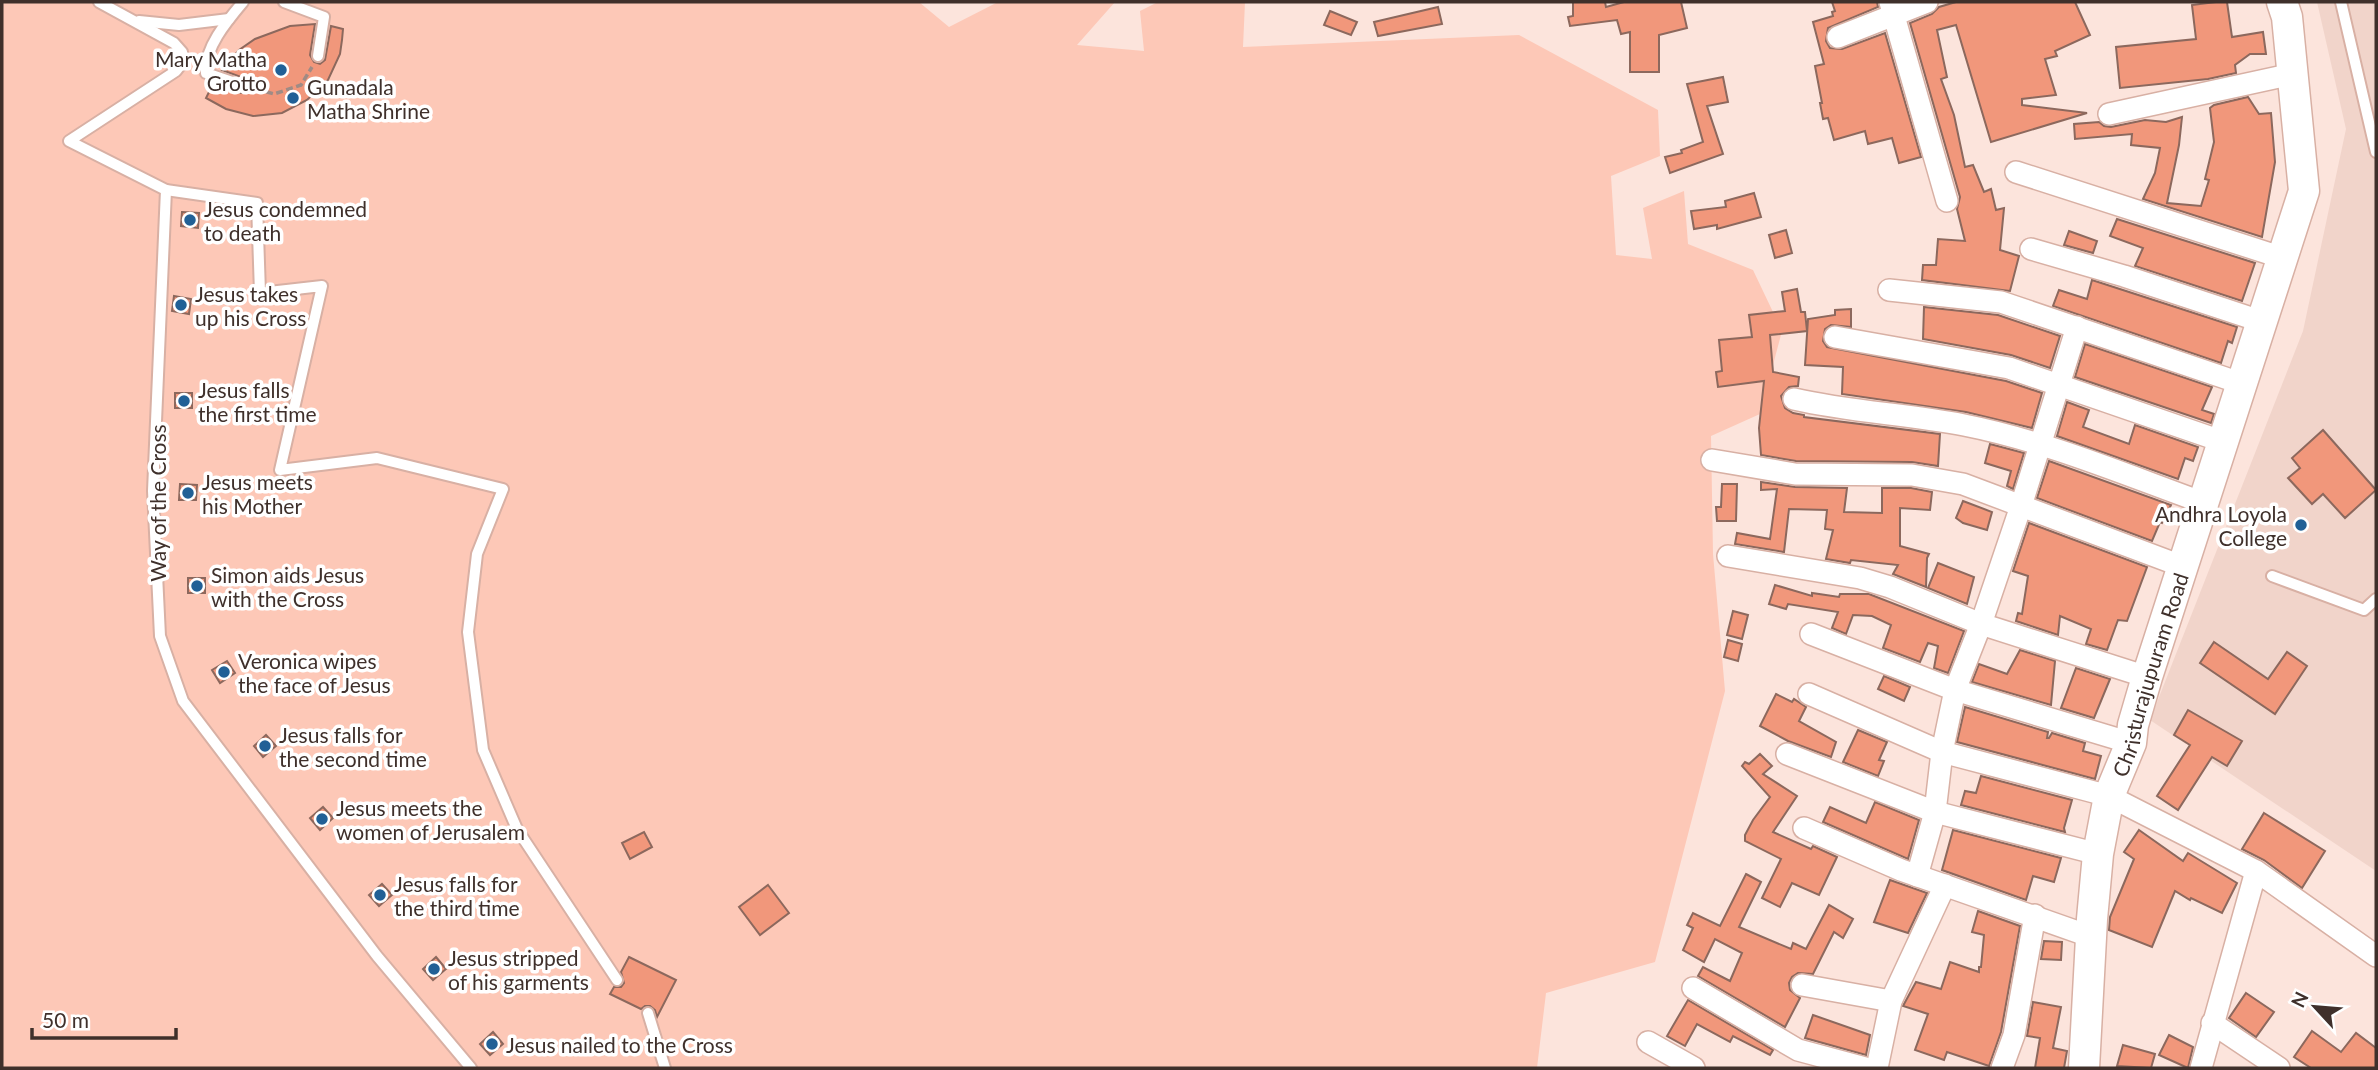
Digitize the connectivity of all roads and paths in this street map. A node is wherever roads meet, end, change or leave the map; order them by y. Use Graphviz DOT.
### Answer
graph roads {
  1 [pos="99,2"];
  2 [pos="243,2"];
  3 [pos="284,2"];
  4 [pos="1927,2"];
  5 [pos="2282,2"];
  6 [pos="2341,2"];
  7 [pos="1892,8"];
  8 [pos="229,19"];
  9 [pos="133,20"];
  10 [pos="1838,37"];
  11 [pos="318,56"];
  12 [pos="2293,74"];
  13 [pos="244,86"];
  14 [pos="2109,114"];
  15 [pos="2376,152"];
  16 [pos="2016,172"];
  17 [pos="166,190"];
  18 [pos="1947,201"];
  19 [pos="2031,249"];
  20 [pos="2283,258"];
  21 [pos="1889,290"];
  22 [pos="2263,322"];
  23 [pos="2077,327"];
  24 [pos="1835,337"];
  25 [pos="2243,384"];
  26 [pos="2058,386"];
  27 [pos="1794,399"];
  28 [pos="2224,442"];
  29 [pos="2039,445"];
  30 [pos="1712,460"];
  31 [pos="2204,502"];
  32 [pos="2021,506"];
  33 [pos="1728,556"];
  34 [pos="2184,567"];
  35 [pos="2272,576"];
  36 [pos="2376,598"];
  37 [pos="1981,624"];
  38 [pos="1811,634"];
  39 [pos="2147,677"];
  40 [pos="1955,690"];
  41 [pos="1809,694"];
  42 [pos="2131,743"];
  43 [pos="1942,752"];
  44 [pos="1787,754"];
  45 [pos="2109,796"];
  46 [pos="1935,812"];
  47 [pos="1804,828"];
  48 [pos="2098,854"];
  49 [pos="2256,871"];
  50 [pos="1917,876"];
  51 [pos="1945,885"];
  52 [pos="2035,915"];
  53 [pos="2092,937"];
  54 [pos="2376,956"];
  55 [pos="617,980"];
  56 [pos="1802,985"];
  57 [pos="1693,988"];
  58 [pos="1891,1001"];
  59 [pos="648,1013"];
  60 [pos="2213,1023"];
  61 [pos="1648,1042"];
  62 [pos="471,1068"];
  63 [pos="665,1068"];
  64 [pos="1694,1068"];
  65 [pos="1865,1068"];
  66 [pos="1877,1068"];
  67 [pos="2002,1068"];
  68 [pos="2084,1068"];
  69 [pos="2200,1068"];
  70 [pos="2279,1068"];
  1 -- 9 [label="lane"];
  2 -- 8 [label="lane"];
  3 -- 11 [label="lane"];
  4 -- 7 [label="street"];
  5 -- 12 [label="street, Christurajupuram Road"];
  6 -- 15 [label="lane"];
  7 -- 10 [label="street"];
  7 -- 18 [label="street"];
  8 -- 9 [label="lane"];
  8 -- 13 [label="lane"];
  9 -- 17 [label="lane"];
  11 -- 13 [label="path"];
  12 -- 14 [label="street"];
  12 -- 20 [label="street, Christurajupuram Road"];
  16 -- 20 [label="street"];
  17 -- 55 [label="lane"];
  17 -- 62 [label="lane, Way of the Cross"];
  19 -- 22 [label="street"];
  20 -- 22 [label="street, Christurajupuram Road"];
  21 -- 23 [label="street"];
  22 -- 25 [label="street, Christurajupuram Road"];
  23 -- 25 [label="street"];
  23 -- 26 [label="street"];
  24 -- 26 [label="street"];
  25 -- 28 [label="street, Christurajupuram Road"];
  26 -- 28 [label="street"];
  26 -- 29 [label="street"];
  27 -- 29 [label="street"];
  28 -- 31 [label="street, Christurajupuram Road"];
  29 -- 31 [label="street"];
  29 -- 32 [label="street"];
  30 -- 32 [label="street"];
  31 -- 34 [label="street, Christurajupuram Road"];
  32 -- 34 [label="street"];
  32 -- 37 [label="street"];
  33 -- 37 [label="street"];
  34 -- 39 [label="street, Christurajupuram Road"];
  35 -- 36 [label="lane"];
  37 -- 39 [label="street"];
  37 -- 40 [label="street"];
  38 -- 40 [label="street"];
  39 -- 42 [label="street, Christurajupuram Road"];
  40 -- 42 [label="street"];
  40 -- 43 [label="street"];
  41 -- 43 [label="street"];
  42 -- 45 [label="street, Christurajupuram Road"];
  43 -- 45 [label="street"];
  43 -- 46 [label="street"];
  44 -- 46 [label="street"];
  45 -- 48 [label="street, Christurajupuram Road"];
  45 -- 49 [label="street"];
  46 -- 48 [label="street"];
  46 -- 50 [label="street"];
  47 -- 50 [label="street"];
  48 -- 53 [label="street, Christurajupuram Road"];
  49 -- 54 [label="street"];
  49 -- 60 [label="street"];
  50 -- 51 [label="street"];
  51 -- 52 [label="street"];
  51 -- 58 [label="street"];
  52 -- 53 [label="street"];
  52 -- 67 [label="street"];
  53 -- 68 [label="street, Christurajupuram Road"];
  56 -- 58 [label="street"];
  57 -- 65 [label="street"];
  58 -- 66 [label="street"];
  59 -- 63 [label="lane"];
  60 -- 69 [label="street"];
  60 -- 70 [label="street"];
  61 -- 64 [label="street"];
}
